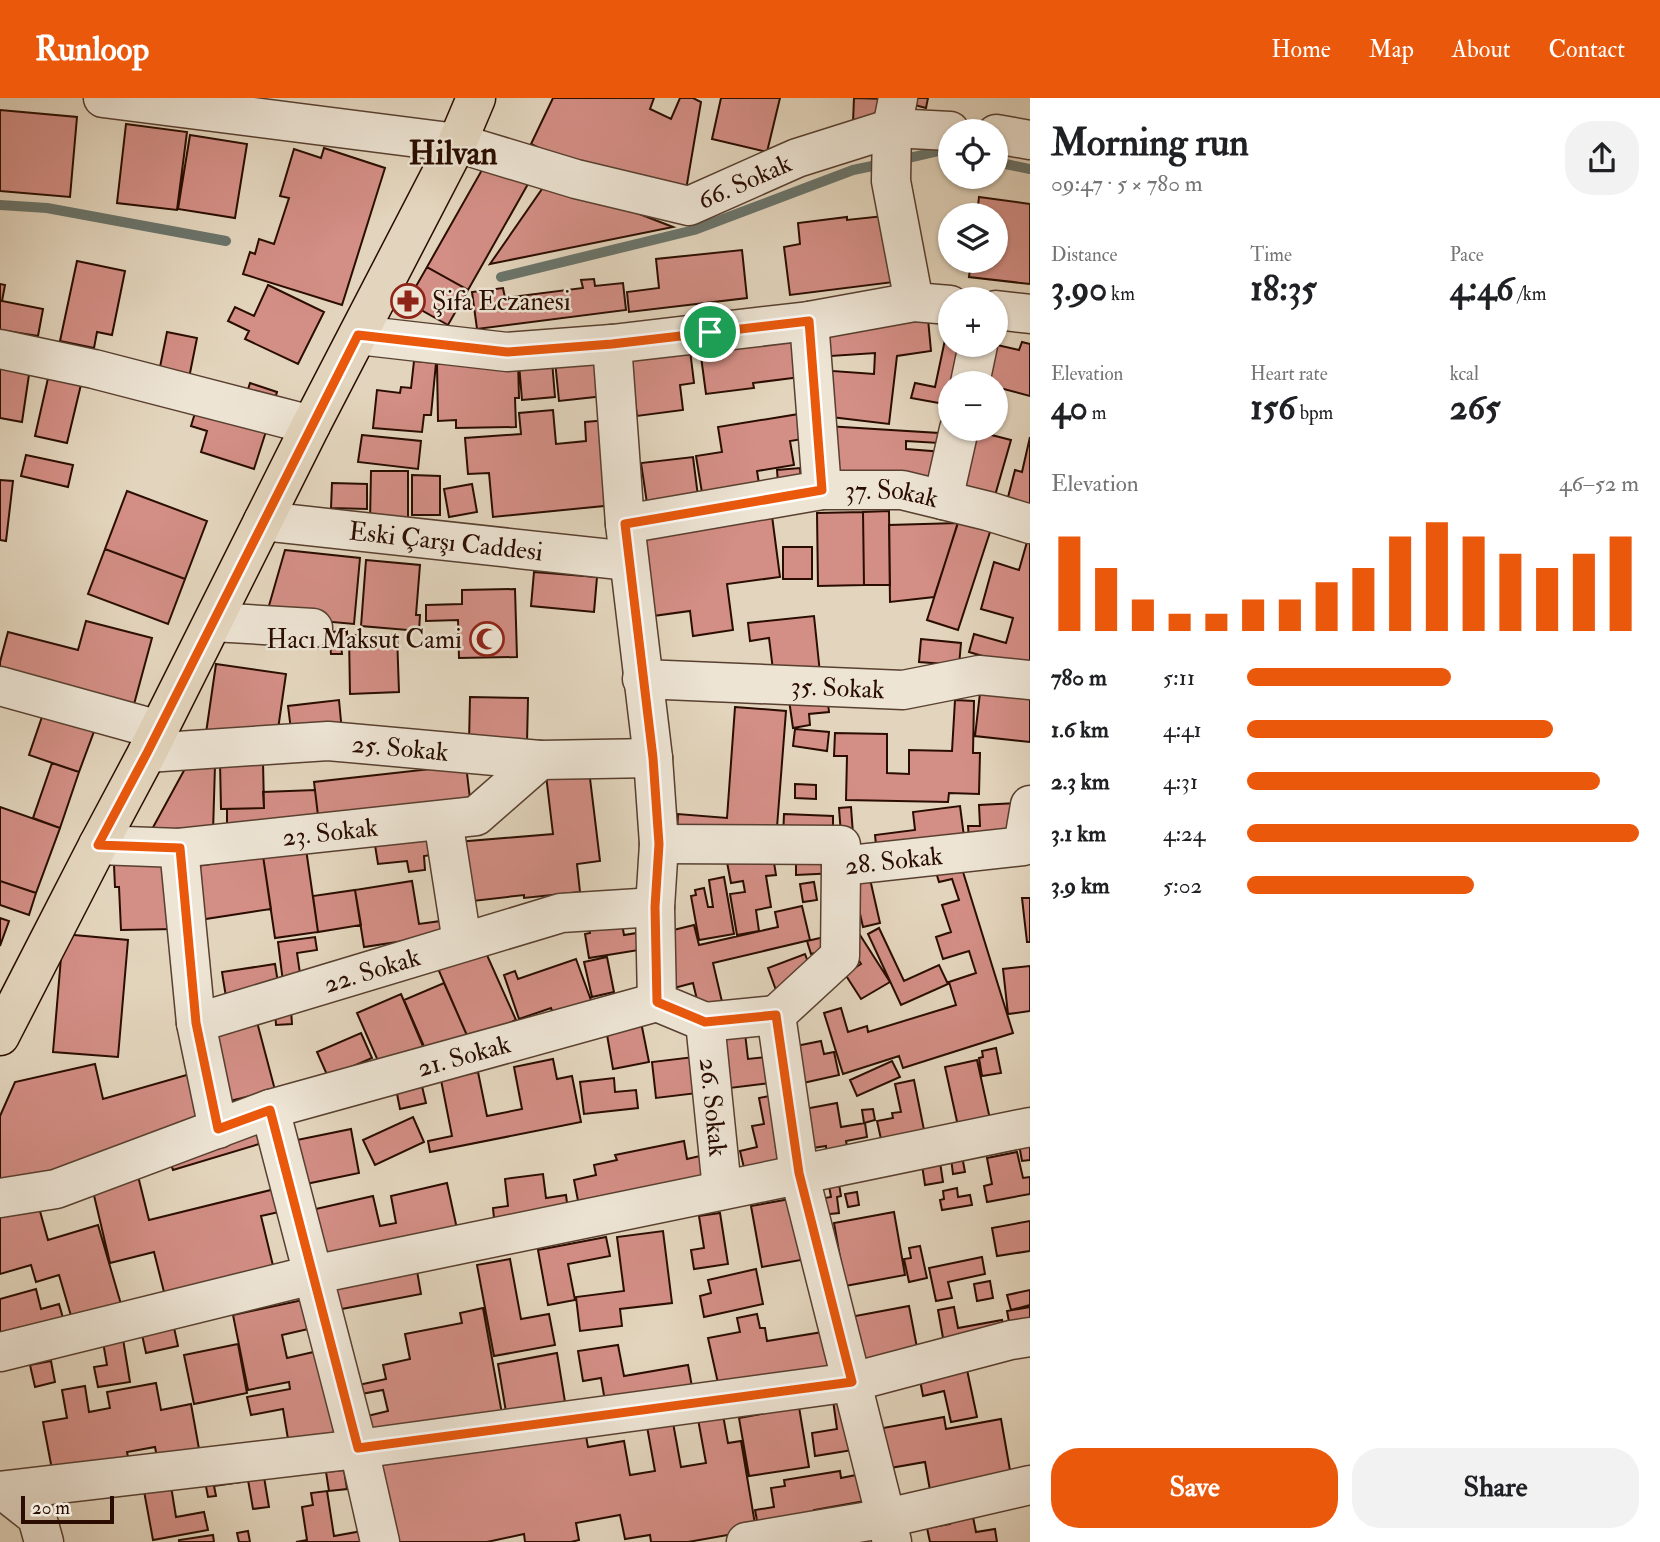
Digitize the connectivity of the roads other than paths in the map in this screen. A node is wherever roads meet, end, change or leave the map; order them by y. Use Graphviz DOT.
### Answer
graph roads {
  1 [pos="103,98"];
  2 [pos="476,98"];
  3 [pos="500,98"];
  4 [pos="893,123"];
  5 [pos="938,129"];
  6 [pos="1008,136"];
  7 [pos="1030,139"];
  8 [pos="457,143"];
  9 [pos="932,304"];
  10 [pos="1008,311"];
  11 [pos="1030,314"];
  12 [pos="809,321"];
  13 [pos="358,335"];
  14 [pos="612,344"];
  15 [pos="0,349"];
  16 [pos="311,425"];
  17 [pos="956,441"];
  18 [pos="822,490"];
  19 [pos="943,500"];
  20 [pos="263,522"];
  21 [pos="625,524"];
  22 [pos="1030,524"];
  23 [pos="629,561"];
  24 [pos="213,622"];
  25 [pos="313,628"];
  26 [pos="642,679"];
  27 [pos="1030,680"];
  28 [pos="0,686"];
  29 [pos="153,741"];
  30 [pos="653,758"];
  31 [pos="540,760"];
  32 [pos="1030,805"];
  33 [pos="443,820"];
  34 [pos="659,844"];
  35 [pos="98,845"];
  36 [pos="180,848"];
  37 [pos="841,866"];
  38 [pos="655,907"];
  39 [pos="462,942"];
  40 [pos="657,1002"];
  41 [pos="5,1015"];
  42 [pos="776,1015"];
  43 [pos="705,1022"];
  44 [pos="196,1023"];
  45 [pos="270,1110"];
  46 [pos="1030,1127"];
  47 [pos="218,1129"];
  48 [pos="799,1173"];
  49 [pos="722,1189"];
  50 [pos="0,1198"];
  51 [pos="312,1275"];
  52 [pos="1030,1337"];
  53 [pos="0,1352"];
  54 [pos="852,1382"];
  55 [pos="358,1448"];
  56 [pos="1030,1485"];
  57 [pos="2,1491"];
  58 [pos="889,1530"];
  59 [pos="44,1542"];
  60 [pos="380,1542"];
  61 [pos="746,1542"];
  1 -- 8 [label="street, 66. Sokak"];
  2 -- 8 [label="main road"];
  3 -- 8 [label="main road"];
  4 -- 5 [label="street, 66. Sokak"];
  4 -- 8 [label="street, 66. Sokak"];
  4 -- 9 [label="street"];
  6 -- 7 [label="street"];
  8 -- 13 [label="main road"];
  9 -- 12 [label="street"];
  10 -- 11 [label="street"];
  12 -- 14 [label="street"];
  12 -- 18 [label="street"];
  13 -- 14 [label="street"];
  13 -- 16 [label="main road"];
  14 -- 21 [label="street"];
  15 -- 16 [label="street"];
  16 -- 20 [label="main road"];
  17 -- 19 [label="street"];
  18 -- 19 [label="street, 37. Sokak"];
  18 -- 21 [label="street, 37. Sokak"];
  19 -- 22 [label="street, 37. Sokak"];
  20 -- 23 [label="street, Eski Çarşı Caddesi"];
  20 -- 24 [label="main road"];
  21 -- 23 [label="street"];
  23 -- 26 [label="street"];
  24 -- 25 [label="street"];
  24 -- 29 [label="main road"];
  26 -- 27 [label="street, 35. Sokak"];
  26 -- 30 [label="street"];
  28 -- 29 [label="street, 25. Sokak"];
  29 -- 31 [label="street, 25. Sokak"];
  29 -- 35 [label="main road"];
  30 -- 31 [label="street, 25. Sokak"];
  30 -- 34 [label="street"];
  31 -- 33 [label="street, 23. Sokak"];
  32 -- 37 [label="street, 28. Sokak"];
  33 -- 36 [label="street, 23. Sokak"];
  33 -- 39 [label="street"];
  34 -- 37 [label="street, 28. Sokak"];
  34 -- 38 [label="street"];
  35 -- 36 [label="street, 23. Sokak"];
  35 -- 41 [label="main road"];
  36 -- 44 [label="street"];
  37 -- 42 [label="street"];
  38 -- 39 [label="street, 22. Sokak"];
  38 -- 40 [label="street"];
  39 -- 44 [label="street, 22. Sokak"];
  40 -- 43 [label="street, 26. Sokak"];
  40 -- 45 [label="street, 21. Sokak"];
  42 -- 43 [label="street"];
  42 -- 48 [label="street"];
  43 -- 49 [label="street, 26. Sokak"];
  44 -- 47 [label="street"];
  45 -- 47 [label="street, 21. Sokak"];
  45 -- 51 [label="street"];
  46 -- 48 [label="street"];
  47 -- 50 [label="street, 21. Sokak"];
  48 -- 49 [label="street"];
  48 -- 54 [label="street"];
  49 -- 51 [label="street"];
  51 -- 53 [label="street"];
  51 -- 55 [label="street"];
  52 -- 54 [label="street"];
  54 -- 55 [label="street"];
  54 -- 58 [label="street"];
  55 -- 57 [label="street"];
  55 -- 60 [label="street"];
  56 -- 58 [label="street"];
  57 -- 59 [label="street"];
  58 -- 61 [label="street"];
}
